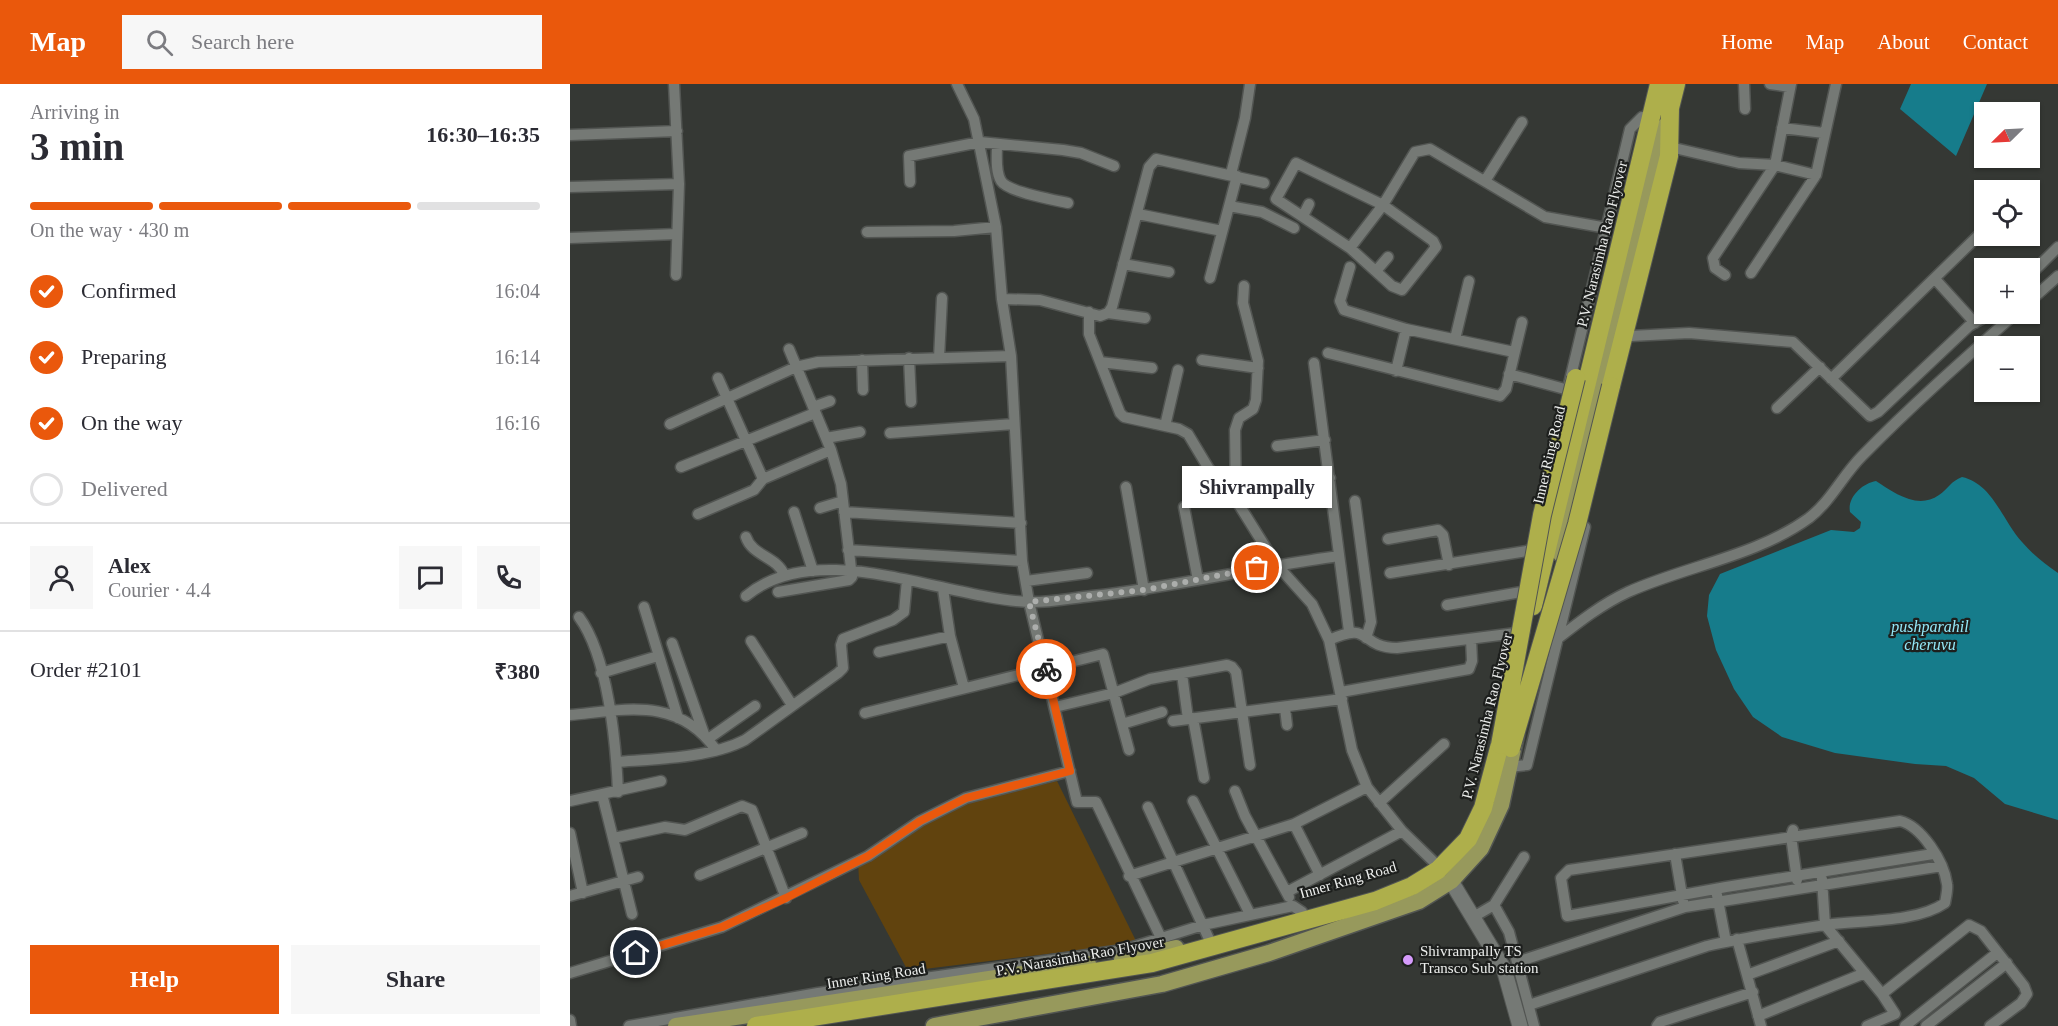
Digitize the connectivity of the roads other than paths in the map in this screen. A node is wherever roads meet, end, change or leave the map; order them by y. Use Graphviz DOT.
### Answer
graph roads {
  1 [pos="674,84"];
  2 [pos="957,84"];
  3 [pos="1250,84"];
  4 [pos="1652,84"];
  5 [pos="1659,84"];
  6 [pos="1671,84"];
  7 [pos="1676,84"];
  8 [pos="1744,84"];
  9 [pos="1770,84"];
  10 [pos="1836,84"];
  11 [pos="1791,86"];
  12 [pos="1670,108"];
  13 [pos="1745,109"];
  14 [pos="1644,110"];
  15 [pos="1522,122"];
  16 [pos="1782,128"];
  17 [pos="677,130"];
  18 [pos="1824,133"];
  19 [pos="570,135"];
  20 [pos="980,142"];
  21 [pos="997,144"];
  22 [pos="1675,148"];
  23 [pos="1775,165"];
  24 [pos="1114,166"];
  25 [pos="1234,175"];
  26 [pos="1816,175"];
  27 [pos="1485,181"];
  28 [pos="910,182"];
  29 [pos="1264,183"];
  30 [pos="679,184"];
  31 [pos="570,187"];
  32 [pos="1068,203"];
  33 [pos="1309,204"];
  34 [pos="1383,205"];
  35 [pos="1229,206"];
  36 [pos="1138,214"];
  37 [pos="1303,216"];
  38 [pos="996,227"];
  39 [pos="1294,228"];
  40 [pos="1607,228"];
  41 [pos="1222,231"];
  42 [pos="867,232"];
  43 [pos="676,234"];
  44 [pos="570,238"];
  45 [pos="1974,240"];
  46 [pos="2058,247"];
  47 [pos="1350,248"];
  48 [pos="1388,256"];
  49 [pos="1123,264"];
  50 [pos="2040,265"];
  51 [pos="1350,267"];
  52 [pos="1376,271"];
  53 [pos="1169,272"];
  54 [pos="1751,273"];
  55 [pos="1725,274"];
  56 [pos="676,275"];
  57 [pos="2058,276"];
  58 [pos="1210,278"];
  59 [pos="1935,279"];
  60 [pos="1469,281"];
  61 [pos="1244,286"];
  62 [pos="2040,292"];
  63 [pos="942,298"];
  64 [pos="1002,299"];
  65 [pos="1089,312"];
  66 [pos="1108,313"];
  67 [pos="1145,318"];
  68 [pos="1974,321"];
  69 [pos="1522,322"];
  70 [pos="1974,323"];
  71 [pos="2004,324"];
  72 [pos="1406,329"];
  73 [pos="1631,336"];
  74 [pos="1455,339"];
  75 [pos="789,349"];
  76 [pos="1514,352"];
  77 [pos="1328,353"];
  78 [pos="1011,356"];
  79 [pos="939,357"];
  80 [pos="909,358"];
  81 [pos="862,360"];
  82 [pos="1202,360"];
  83 [pos="1100,362"];
  84 [pos="1314,363"];
  85 [pos="796,367"];
  86 [pos="1820,367"];
  87 [pos="1152,368"];
  88 [pos="1258,368"];
  89 [pos="1178,370"];
  90 [pos="1396,371"];
  91 [pos="1509,376"];
  92 [pos="718,378"];
  93 [pos="1831,379"];
  94 [pos="863,390"];
  95 [pos="1579,392"];
  96 [pos="1613,395"];
  97 [pos="727,398"];
  98 [pos="830,401"];
  99 [pos="911,402"];
  100 [pos="1777,408"];
  101 [pos="814,410"];
  102 [pos="670,424"];
  103 [pos="1014,424"];
  104 [pos="1165,426"];
  105 [pos="860,432"];
  106 [pos="890,433"];
  107 [pos="826,438"];
  108 [pos="745,439"];
  109 [pos="1325,440"];
  110 [pos="1277,446"];
  111 [pos="831,450"];
  112 [pos="681,467"];
  113 [pos="1330,478"];
  114 [pos="763,479"];
  115 [pos="1126,487"];
  116 [pos="1266,487"];
  117 [pos="1236,500"];
  118 [pos="1355,501"];
  119 [pos="844,506"];
  120 [pos="1184,507"];
  121 [pos="820,508"];
  122 [pos="794,512"];
  123 [pos="698,514"];
  124 [pos="1020,523"];
  125 [pos="746,537"];
  126 [pos="1388,539"];
  127 [pos="1545,548"];
  128 [pos="848,550"];
  129 [pos="1339,556"];
  130 [pos="1022,561"];
  131 [pos="1276,564"];
  132 [pos="1449,565"];
  133 [pos="813,571"];
  134 [pos="851,571"];
  135 [pos="1087,573"];
  136 [pos="1390,573"];
  137 [pos="784,575"];
  138 [pos="907,580"];
  139 [pos="1026,580"];
  140 [pos="1198,580"];
  141 [pos="944,589"];
  142 [pos="1535,589"];
  143 [pos="1144,590"];
  144 [pos="778,592"];
  145 [pos="746,596"];
  146 [pos="1029,602"];
  147 [pos="1447,605"];
  148 [pos="644,607"];
  149 [pos="579,617"];
  150 [pos="1349,631"];
  151 [pos="1525,632"];
  152 [pos="951,636"];
  153 [pos="1366,638"];
  154 [pos="1471,639"];
  155 [pos="1329,640"];
  156 [pos="1556,640"];
  157 [pos="751,641"];
  158 [pos="672,643"];
  159 [pos="879,652"];
  160 [pos="658,656"];
  161 [pos="1046,669"];
  162 [pos="601,673"];
  163 [pos="1182,674"];
  164 [pos="964,688"];
  165 [pos="1114,693"];
  166 [pos="1342,695"];
  167 [pos="792,705"];
  168 [pos="755,706"];
  169 [pos="1055,707"];
  170 [pos="1285,708"];
  171 [pos="609,712"];
  172 [pos="1162,712"];
  173 [pos="1242,712"];
  174 [pos="865,713"];
  175 [pos="570,715"];
  176 [pos="678,718"];
  177 [pos="1191,719"];
  178 [pos="1173,721"];
  179 [pos="1122,724"];
  180 [pos="1287,726"];
  181 [pos="706,737"];
  182 [pos="1444,744"];
  183 [pos="1505,747"];
  184 [pos="716,750"];
  185 [pos="1129,750"];
  186 [pos="616,762"];
  187 [pos="1250,765"];
  188 [pos="1509,767"];
  189 [pos="1070,771"];
  190 [pos="1204,778"];
  191 [pos="661,781"];
  192 [pos="1367,787"];
  193 [pos="1236,791"];
  194 [pos="618,792"];
  195 [pos="602,794"];
  196 [pos="570,801"];
  197 [pos="1192,801"];
  198 [pos="1379,803"];
  199 [pos="1148,807"];
  200 [pos="1294,824"];
  201 [pos="1830,824"];
  202 [pos="1402,831"];
  203 [pos="570,833"];
  204 [pos="802,833"];
  205 [pos="1256,836"];
  206 [pos="1791,836"];
  207 [pos="614,838"];
  208 [pos="765,848"];
  209 [pos="1215,848"];
  210 [pos="1675,854"];
  211 [pos="1933,854"];
  212 [pos="1524,857"];
  213 [pos="1601,859"];
  214 [pos="1171,861"];
  215 [pos="1437,865"];
  216 [pos="1942,866"];
  217 [pos="1569,870"];
  218 [pos="1821,871"];
  219 [pos="700,875"];
  220 [pos="1320,875"];
  221 [pos="1796,875"];
  222 [pos="1129,876"];
  223 [pos="638,877"];
  224 [pos="624,881"];
  225 [pos="1449,883"];
  226 [pos="1822,885"];
  227 [pos="1716,888"];
  228 [pos="1798,889"];
  229 [pos="1287,892"];
  230 [pos="583,893"];
  231 [pos="1682,894"];
  232 [pos="570,896"];
  233 [pos="786,898"];
  234 [pos="1718,901"];
  235 [pos="1494,905"];
  236 [pos="1685,907"];
  237 [pos="1298,909"];
  238 [pos="632,914"];
  239 [pos="1250,914"];
  240 [pos="1475,916"];
  241 [pos="1825,925"];
  242 [pos="1206,932"];
  243 [pos="1484,936"];
  244 [pos="1737,939"];
  245 [pos="1162,940"];
  246 [pos="1839,941"];
  247 [pos="1726,942"];
  248 [pos="1997,953"];
  249 [pos="1925,959"];
  250 [pos="1517,962"];
  251 [pos="2007,963"];
  252 [pos="570,973"];
  253 [pos="1865,973"];
  254 [pos="1747,975"];
  255 [pos="1896,975"];
  256 [pos="1753,992"];
  257 [pos="1882,993"];
  258 [pos="1529,1005"];
  259 [pos="1894,1014"];
  260 [pos="570,1020"];
  261 [pos="1760,1021"];
  262 [pos="571,1026"];
  263 [pos="629,1026"];
  264 [pos="676,1026"];
  265 [pos="756,1026"];
  266 [pos="832,1026"];
  267 [pos="934,1026"];
  268 [pos="1520,1026"];
  269 [pos="1534,1026"];
  270 [pos="1657,1026"];
  271 [pos="1867,1026"];
  272 [pos="1904,1026"];
  273 [pos="1926,1026"];
  274 [pos="1990,1026"];
  1 -- 17 [label="street"];
  2 -- 20 [label="street"];
  3 -- 25 [label="street"];
  4 -- 14 [label="highway, Inner Ring Road"];
  5 -- 183 [label="highway, P.V. Narasimha Rao Flyover, bridge"];
  6 -- 183 [label="highway, P.V. Narasimha Rao Flyover, bridge"];
  7 -- 12 [label="highway, Inner Ring Road"];
  8 -- 13 [label="street"];
  9 -- 11 [label="street"];
  10 -- 18 [label="street"];
  11 -- 16 [label="street"];
  12 -- 22 [label="highway"];
  12 -- 95 [label="main road, Inner Ring Road"];
  14 -- 40 [label="street, Inner Ring Road"];
  14 -- 95 [label="highway"];
  15 -- 27 [label="street"];
  16 -- 18 [label="street"];
  16 -- 23 [label="street"];
  17 -- 19 [label="street"];
  17 -- 30 [label="street"];
  18 -- 26 [label="street"];
  20 -- 21 [label="street"];
  20 -- 28 [label="street"];
  20 -- 38 [label="street"];
  21 -- 24 [label="street"];
  21 -- 32 [label="street"];
  22 -- 23 [label="street"];
  22 -- 73 [label="street"];
  22 -- 96 [label="highway"];
  23 -- 26 [label="street"];
  23 -- 55 [label="street"];
  25 -- 29 [label="street"];
  25 -- 35 [label="street"];
  25 -- 36 [label="street"];
  26 -- 54 [label="street"];
  27 -- 34 [label="street"];
  27 -- 40 [label="street"];
  30 -- 31 [label="street"];
  30 -- 43 [label="street"];
  33 -- 37 [label="street"];
  34 -- 37 [label="street"];
  34 -- 47 [label="street"];
  34 -- 52 [label="street"];
  35 -- 39 [label="street"];
  35 -- 41 [label="street"];
  36 -- 41 [label="street"];
  36 -- 49 [label="street"];
  37 -- 47 [label="street"];
  38 -- 42 [label="street"];
  38 -- 64 [label="street"];
  40 -- 95 [label="street, Inner Ring Road"];
  41 -- 58 [label="street"];
  43 -- 44 [label="street"];
  43 -- 56 [label="street"];
  45 -- 59 [label="street"];
  46 -- 50 [label="street"];
  47 -- 52 [label="street"];
  48 -- 52 [label="street"];
  49 -- 53 [label="street"];
  49 -- 66 [label="street"];
  51 -- 72 [label="street"];
  57 -- 62 [label="street"];
  59 -- 68 [label="street"];
  59 -- 93 [label="street"];
  60 -- 74 [label="street"];
  61 -- 88 [label="street"];
  63 -- 79 [label="street"];
  64 -- 65 [label="street"];
  64 -- 78 [label="street"];
  65 -- 66 [label="street"];
  65 -- 83 [label="street"];
  66 -- 67 [label="street"];
  69 -- 76 [label="street"];
  70 -- 93 [label="street"];
  71 -- 156 [label="street"];
  72 -- 74 [label="street"];
  72 -- 90 [label="street"];
  73 -- 86 [label="street"];
  73 -- 96 [label="street"];
  74 -- 76 [label="street"];
  75 -- 85 [label="street"];
  76 -- 91 [label="street"];
  77 -- 90 [label="street"];
  78 -- 79 [label="street"];
  78 -- 103 [label="street"];
  79 -- 80 [label="street"];
  80 -- 81 [label="street"];
  80 -- 99 [label="street"];
  81 -- 85 [label="street"];
  81 -- 94 [label="street"];
  82 -- 88 [label="street"];
  83 -- 87 [label="street"];
  83 -- 104 [label="street"];
  84 -- 109 [label="street"];
  85 -- 97 [label="street"];
  85 -- 101 [label="street"];
  86 -- 93 [label="street"];
  86 -- 100 [label="street"];
  88 -- 117 [label="street"];
  89 -- 104 [label="street"];
  90 -- 91 [label="street"];
  91 -- 95 [label="street"];
  92 -- 97 [label="street"];
  95 -- 96 [label="street"];
  95 -- 127 [label="main road, Inner Ring Road"];
  95 -- 183 [label="highway, bridge"];
  95 -- 188 [label="main road, Inner Ring Road"];
  96 -- 156 [label="street"];
  96 -- 183 [label="highway, bridge"];
  97 -- 102 [label="street"];
  97 -- 108 [label="street"];
  98 -- 101 [label="street"];
  101 -- 107 [label="street"];
  101 -- 108 [label="street"];
  103 -- 106 [label="street"];
  103 -- 124 [label="street"];
  104 -- 117 [label="street"];
  105 -- 107 [label="street"];
  107 -- 111 [label="street"];
  108 -- 112 [label="street"];
  108 -- 114 [label="street"];
  109 -- 110 [label="street"];
  109 -- 113 [label="street"];
  111 -- 114 [label="street"];
  111 -- 119 [label="street"];
  113 -- 116 [label="street"];
  113 -- 129 [label="street"];
  114 -- 123 [label="street"];
  115 -- 143 [label="street"];
  117 -- 131 [label="street"];
  118 -- 153 [label="street"];
  119 -- 121 [label="street"];
  119 -- 124 [label="street"];
  119 -- 128 [label="street"];
  120 -- 140 [label="street"];
  122 -- 133 [label="street"];
  124 -- 130 [label="street"];
  125 -- 137 [label="street"];
  126 -- 132 [label="street"];
  127 -- 132 [label="street"];
  127 -- 142 [label="main road, Inner Ring Road"];
  128 -- 130 [label="street"];
  128 -- 134 [label="street"];
  129 -- 131 [label="street"];
  129 -- 150 [label="street"];
  130 -- 139 [label="street"];
  131 -- 140 [label="street"];
  131 -- 155 [label="street"];
  132 -- 136 [label="street"];
  133 -- 134 [label="street"];
  133 -- 137 [label="street"];
  134 -- 138 [label="street"];
  134 -- 144 [label="street"];
  135 -- 139 [label="street"];
  137 -- 145 [label="street"];
  138 -- 141 [label="street"];
  138 -- 167 [label="street"];
  139 -- 146 [label="street"];
  140 -- 143 [label="street"];
  141 -- 146 [label="street"];
  141 -- 152 [label="street"];
  142 -- 147 [label="street"];
  142 -- 151 [label="main road, Inner Ring Road"];
  143 -- 146 [label="street"];
  146 -- 161 [label="street"];
  148 -- 160 [label="street"];
  149 -- 162 [label="street"];
  150 -- 153 [label="street"];
  150 -- 155 [label="street"];
  151 -- 154 [label="street"];
  151 -- 215 [label="main road, Inner Ring Road"];
  152 -- 159 [label="street"];
  152 -- 164 [label="street"];
  153 -- 154 [label="street"];
  154 -- 166 [label="street"];
  155 -- 166 [label="street"];
  156 -- 188 [label="street"];
  157 -- 167 [label="street"];
  158 -- 181 [label="street"];
  160 -- 162 [label="street"];
  160 -- 176 [label="street"];
  161 -- 164 [label="street"];
  161 -- 165 [label="street"];
  161 -- 169 [label="street"];
  162 -- 171 [label="street"];
  163 -- 165 [label="street"];
  163 -- 173 [label="street"];
  163 -- 177 [label="street"];
  164 -- 174 [label="street"];
  165 -- 169 [label="street"];
  165 -- 179 [label="street"];
  166 -- 170 [label="street"];
  166 -- 192 [label="street"];
  167 -- 184 [label="street"];
  168 -- 181 [label="street"];
  169 -- 189 [label="street"];
  170 -- 173 [label="street"];
  170 -- 180 [label="street"];
  171 -- 175 [label="street"];
  171 -- 176 [label="street"];
  171 -- 186 [label="street"];
  172 -- 179 [label="street"];
  173 -- 177 [label="street"];
  173 -- 187 [label="street"];
  176 -- 181 [label="street"];
  177 -- 178 [label="street"];
  177 -- 190 [label="street"];
  179 -- 185 [label="street"];
  181 -- 184 [label="street"];
  182 -- 198 [label="street"];
  183 -- 265 [label="highway, P.V. Narasimha Rao Flyover"];
  183 -- 266 [label="highway, P.V. Narasimha Rao Flyover"];
  184 -- 186 [label="street"];
  186 -- 194 [label="street"];
  188 -- 225 [label="main road, Inner Ring Road"];
  189 -- 222 [label="street"];
  189 -- 233 [label="street"];
  191 -- 194 [label="street"];
  192 -- 198 [label="street"];
  192 -- 200 [label="street"];
  193 -- 205 [label="street"];
  194 -- 195 [label="street"];
  195 -- 196 [label="street"];
  195 -- 207 [label="street"];
  197 -- 209 [label="street"];
  198 -- 202 [label="street"];
  199 -- 214 [label="street"];
  200 -- 205 [label="street"];
  200 -- 220 [label="street"];
  201 -- 206 [label="street"];
  202 -- 215 [label="street"];
  202 -- 220 [label="street"];
  203 -- 230 [label="street"];
  204 -- 208 [label="street"];
  205 -- 209 [label="street"];
  205 -- 229 [label="street"];
  206 -- 210 [label="street"];
  206 -- 211 [label="street"];
  206 -- 221 [label="street"];
  207 -- 208 [label="street"];
  207 -- 224 [label="street"];
  208 -- 219 [label="street"];
  208 -- 233 [label="street"];
  209 -- 214 [label="street"];
  209 -- 239 [label="street"];
  210 -- 217 [label="street"];
  210 -- 231 [label="street"];
  211 -- 216 [label="street"];
  211 -- 218 [label="street"];
  212 -- 235 [label="street"];
  213 -- 217 [label="street"];
  214 -- 222 [label="street"];
  214 -- 242 [label="street"];
  215 -- 237 [label="main road, Inner Ring Road"];
  216 -- 226 [label="street"];
  216 -- 241 [label="street"];
  217 -- 231 [label="street"];
  218 -- 221 [label="street"];
  218 -- 226 [label="street"];
  220 -- 229 [label="street"];
  221 -- 227 [label="street"];
  221 -- 228 [label="street"];
  222 -- 245 [label="street"];
  223 -- 224 [label="street"];
  224 -- 230 [label="street"];
  224 -- 238 [label="street"];
  225 -- 240 [label="street"];
  225 -- 243 [label="street"];
  225 -- 267 [label="main road, Inner Ring Road"];
  226 -- 228 [label="street"];
  226 -- 241 [label="street"];
  227 -- 231 [label="street"];
  227 -- 234 [label="street"];
  228 -- 234 [label="street"];
  229 -- 237 [label="street"];
  230 -- 232 [label="street"];
  231 -- 236 [label="street"];
  233 -- 252 [label="street"];
  234 -- 236 [label="street"];
  234 -- 247 [label="street"];
  235 -- 240 [label="street"];
  235 -- 250 [label="street"];
  236 -- 250 [label="street"];
  237 -- 239 [label="street"];
  237 -- 242 [label="main road, Inner Ring Road"];
  239 -- 242 [label="street"];
  240 -- 243 [label="street"];
  241 -- 244 [label="street"];
  241 -- 246 [label="street"];
  242 -- 245 [label="street"];
  242 -- 264 [label="main road, Inner Ring Road"];
  243 -- 268 [label="street"];
  244 -- 247 [label="street"];
  244 -- 254 [label="street"];
  245 -- 263 [label="street"];
  246 -- 253 [label="street"];
  246 -- 254 [label="street"];
  247 -- 258 [label="street"];
  248 -- 249 [label="street"];
  248 -- 251 [label="street"];
  248 -- 272 [label="street"];
  249 -- 255 [label="street"];
  249 -- 257 [label="street"];
  250 -- 258 [label="street"];
  251 -- 273 [label="street"];
  251 -- 274 [label="street"];
  253 -- 257 [label="street"];
  253 -- 261 [label="street"];
  254 -- 256 [label="street"];
  256 -- 261 [label="street"];
  256 -- 270 [label="street"];
  257 -- 259 [label="street"];
  258 -- 269 [label="street"];
  259 -- 271 [label="street"];
  259 -- 272 [label="street"];
  260 -- 262 [label="street"];
}
